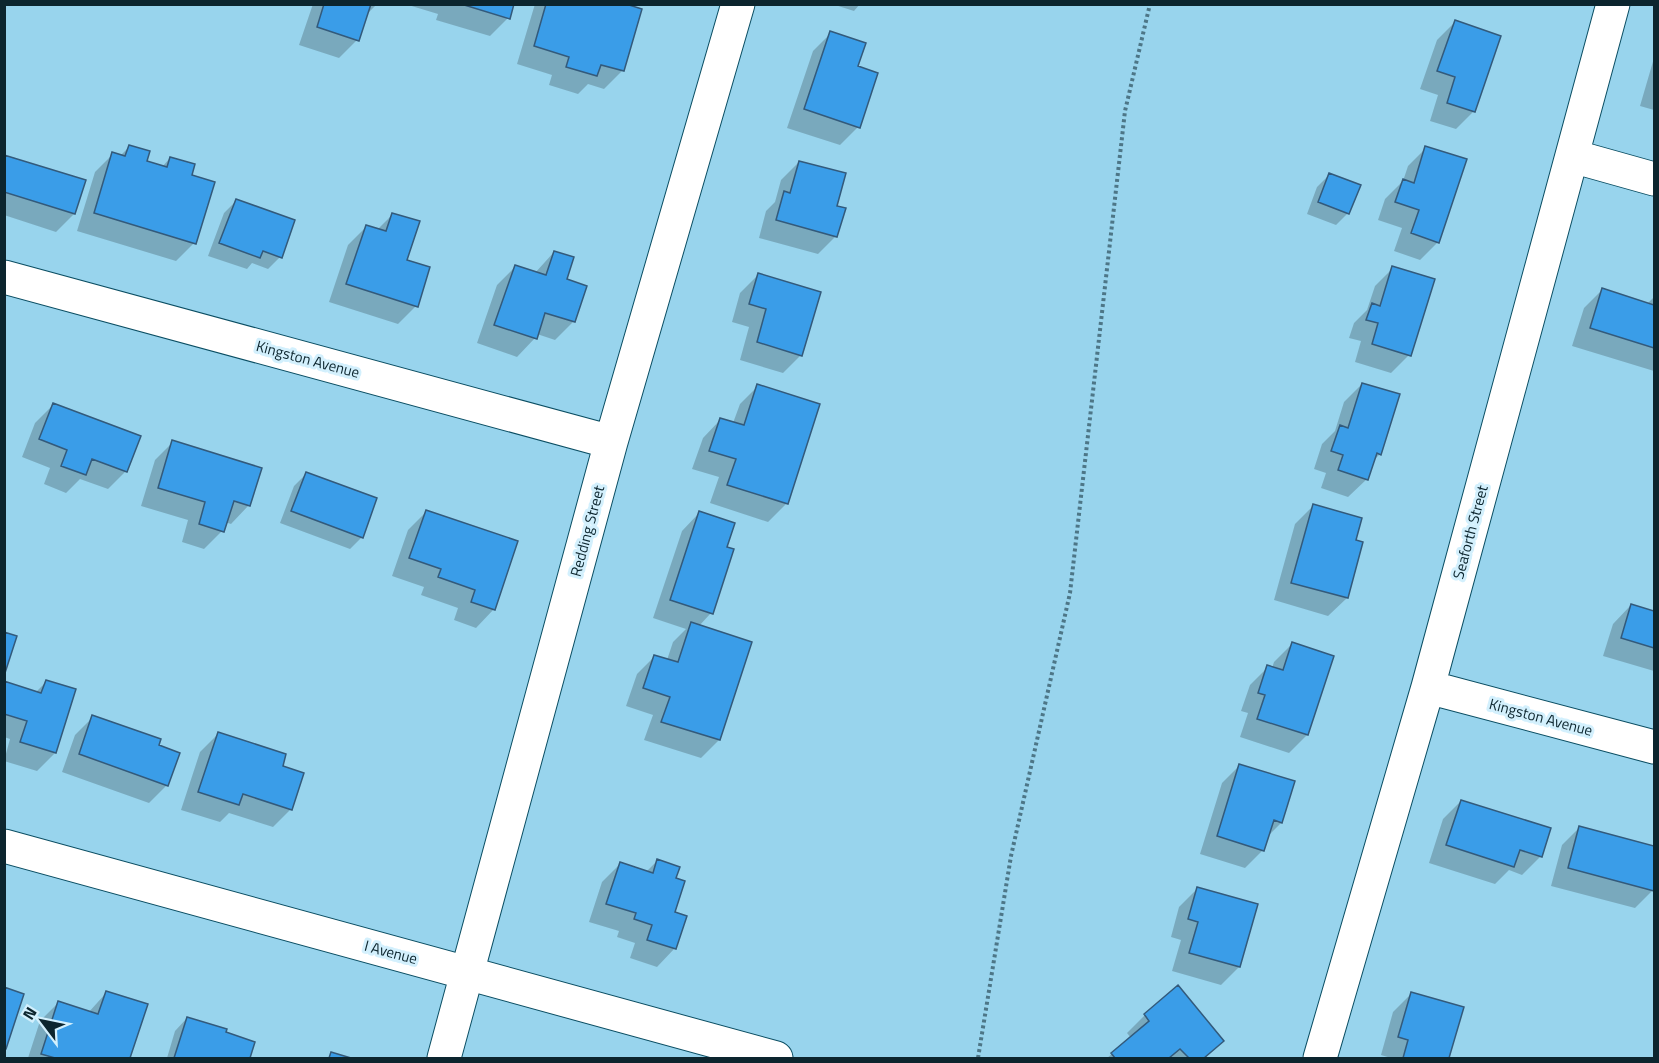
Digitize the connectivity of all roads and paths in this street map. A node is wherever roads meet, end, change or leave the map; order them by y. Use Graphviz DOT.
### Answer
graph roads {
  1 [pos="738,4"];
  2 [pos="1150,4"];
  3 [pos="1613,4"];
  4 [pos="1572,156"];
  5 [pos="1654,179"];
  6 [pos="4,277"];
  7 [pos="611,442"];
  8 [pos="1428,687"];
  9 [pos="1654,747"];
  10 [pos="4,846"];
  11 [pos="467,973"];
  12 [pos="444,1059"];
  13 [pos="776,1059"];
  14 [pos="978,1059"];
  15 [pos="1320,1059"];
  1 -- 7 [label="street, Redding Street"];
  2 -- 14 [label="path"];
  3 -- 4 [label="street, Seaforth Street"];
  4 -- 5 [label="street"];
  4 -- 8 [label="street, Seaforth Street"];
  6 -- 7 [label="street, Kingston Avenue"];
  7 -- 11 [label="street, Redding Street"];
  8 -- 9 [label="street, Kingston Avenue"];
  8 -- 15 [label="street, Seaforth Street"];
  10 -- 11 [label="street, I Avenue"];
  11 -- 12 [label="street, Redding Street"];
  11 -- 13 [label="street, I Avenue"];
}
